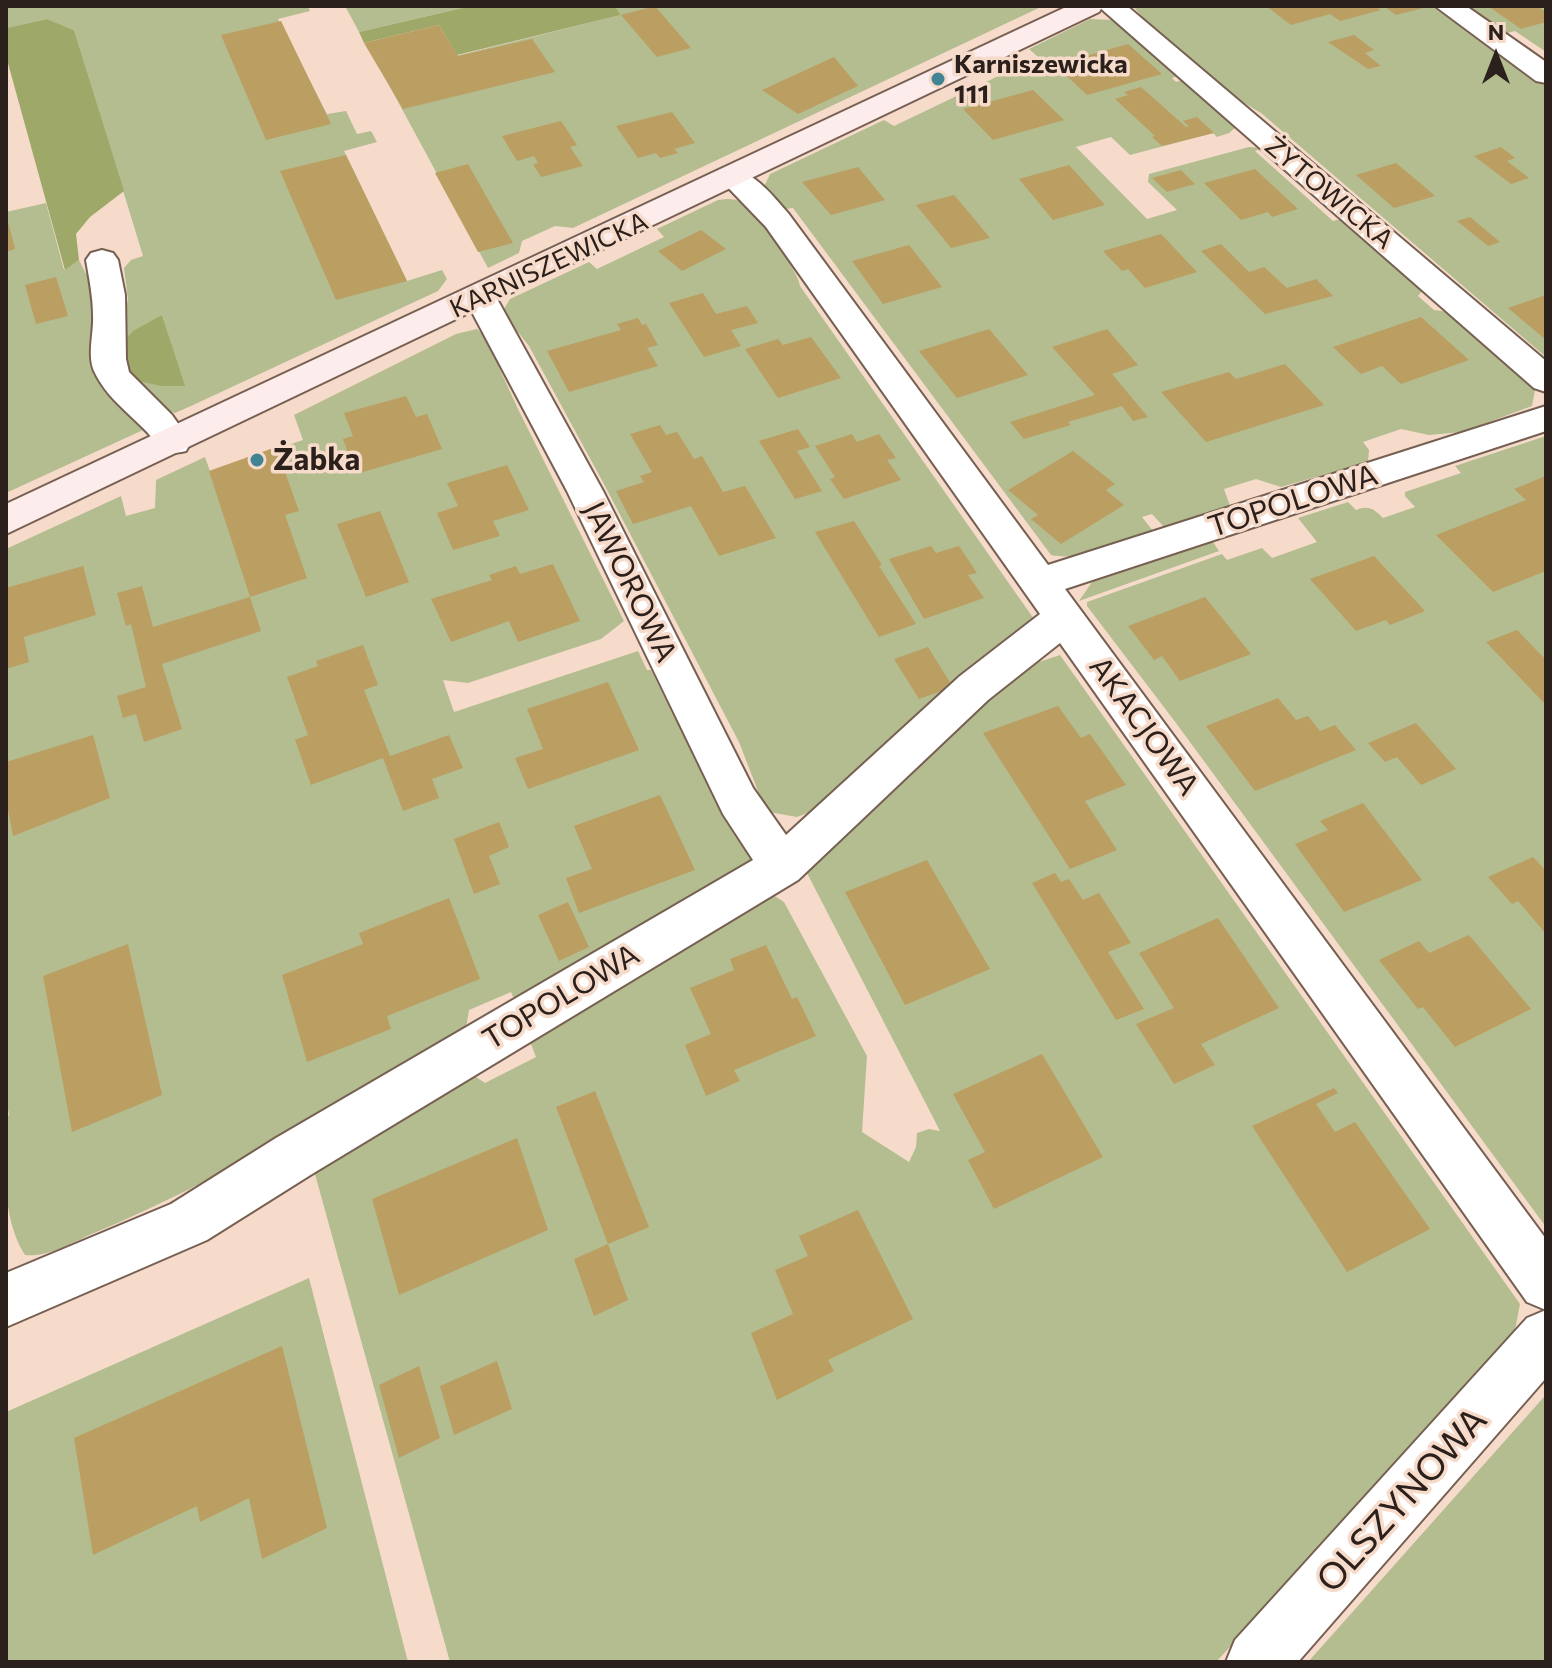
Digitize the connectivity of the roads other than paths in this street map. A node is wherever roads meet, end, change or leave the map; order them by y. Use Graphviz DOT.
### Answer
graph roads {
  1 [pos="1090,6"];
  2 [pos="1111,6"];
  3 [pos="1448,6"];
  4 [pos="1546,75"];
  5 [pos="733,177"];
  6 [pos="102,260"];
  7 [pos="480,297"];
  8 [pos="1546,380"];
  9 [pos="1546,418"];
  10 [pos="173,442"];
  11 [pos="6,520"];
  12 [pos="1040,582"];
  13 [pos="1065,617"];
  14 [pos="782,866"];
  15 [pos="1546,1283"];
  16 [pos="6,1300"];
  17 [pos="1546,1337"];
  18 [pos="1257,1662"];
  1 -- 5 [label="street, KARNISZEWICKA"];
  2 -- 8 [label="street, ŻYTOWICKA"];
  3 -- 4 [label="street"];
  5 -- 7 [label="street, KARNISZEWICKA"];
  5 -- 12 [label="street, AKACJOWA"];
  6 -- 10 [label="street"];
  7 -- 10 [label="street, KARNISZEWICKA"];
  7 -- 14 [label="street, JAWOROWA"];
  9 -- 12 [label="street, TOPOLOWA"];
  10 -- 11 [label="street, KARNISZEWICKA"];
  12 -- 13 [label="street, AKACJOWA"];
  13 -- 14 [label="street, TOPOLOWA"];
  13 -- 15 [label="street, AKACJOWA"];
  14 -- 16 [label="street, TOPOLOWA"];
  17 -- 18 [label="street, OLSZYNOWA"];
}
